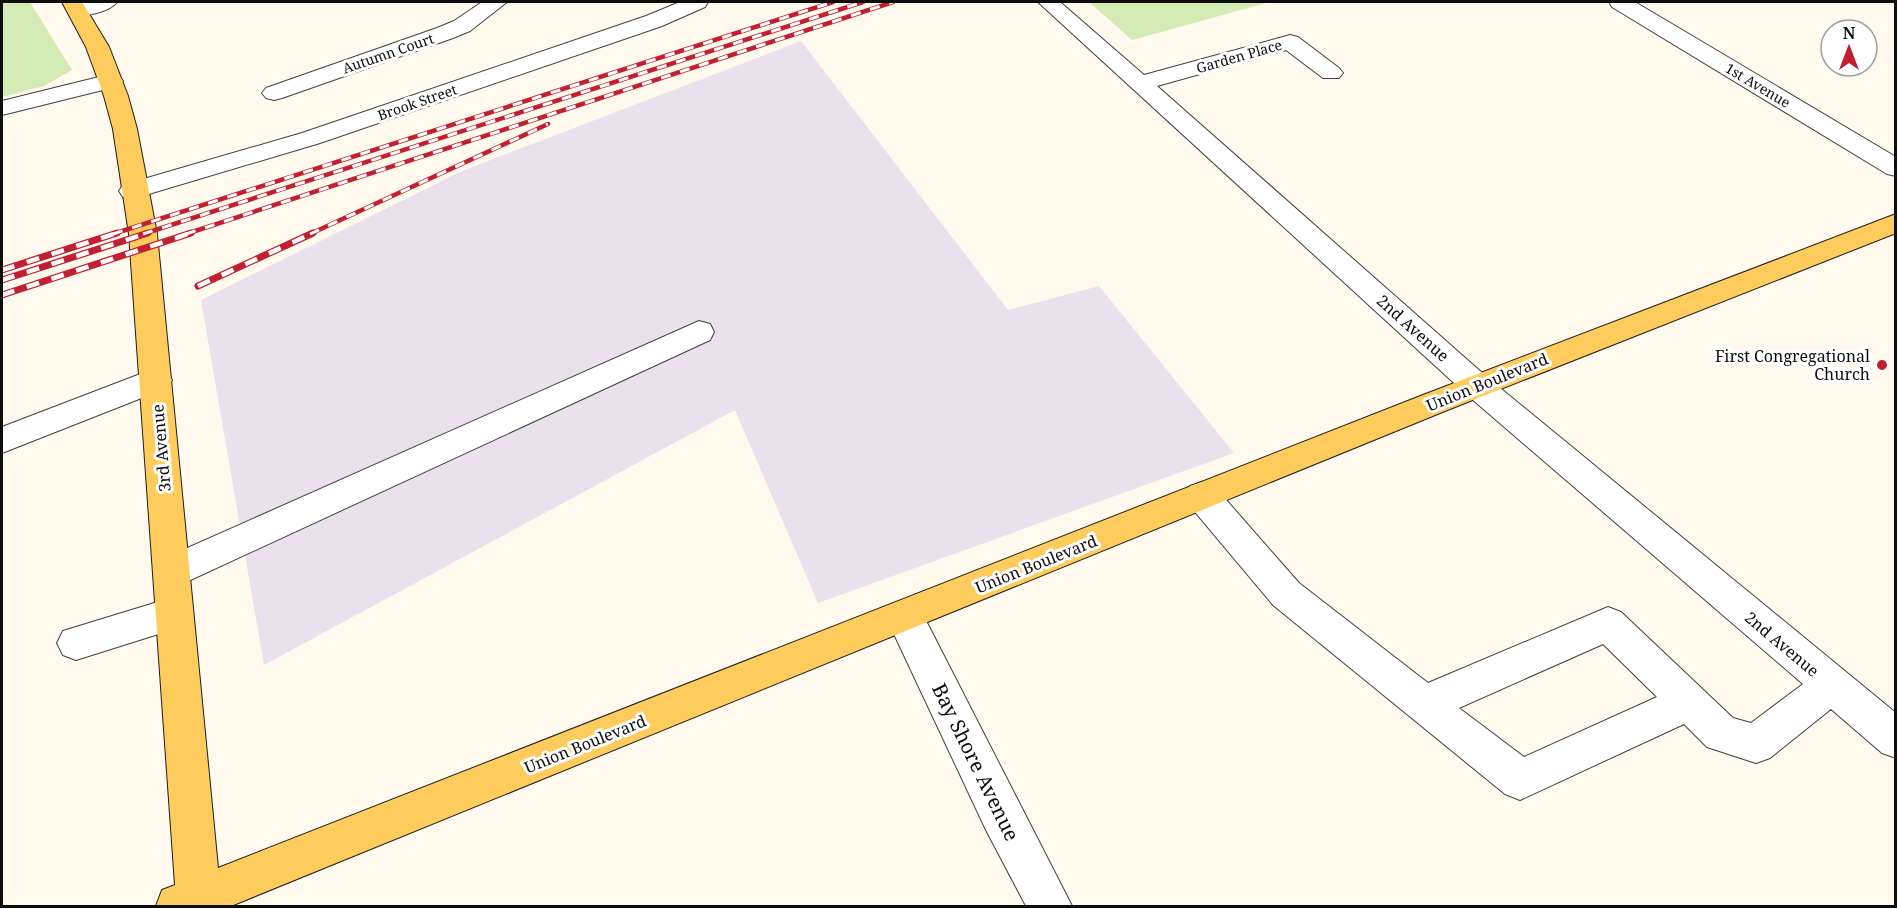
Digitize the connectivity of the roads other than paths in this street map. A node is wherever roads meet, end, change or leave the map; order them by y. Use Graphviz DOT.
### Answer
graph roads {
  1 [pos="106,2"];
  2 [pos="496,2"];
  3 [pos="638,2"];
  4 [pos="697,2"];
  5 [pos="1048,2"];
  6 [pos="1620,2"];
  7 [pos="75,6"];
  8 [pos="654,21"];
  9 [pos="1331,73"];
  10 [pos="111,81"];
  11 [pos="1139,84"];
  12 [pos="274,93"];
  13 [pos="2,108"];
  14 [pos="1896,168"];
  15 [pos="132,191"];
  16 [pos="1896,223"];
  17 [pos="699,332"];
  18 [pos="156,380"];
  19 [pos="1477,386"];
  20 [pos="2,440"];
  21 [pos="1202,496"];
  22 [pos="171,572"];
  23 [pos="174,613"];
  24 [pos="905,617"];
  25 [pos="76,643"];
  26 [pos="1832,686"];
  27 [pos="1689,702"];
  28 [pos="1424,704"];
  29 [pos="1896,739"];
  30 [pos="191,904"];
  31 [pos="1050,906"];
  1 -- 7 [label="street"];
  2 -- 12 [label="street, Autumn Court"];
  3 -- 8 [label="street"];
  4 -- 8 [label="street, Brook Street"];
  5 -- 11 [label="street, 2nd Avenue"];
  6 -- 14 [label="street, 1st Avenue"];
  7 -- 10 [label="main road, 3rd Avenue"];
  8 -- 15 [label="street, Brook Street"];
  9 -- 11 [label="street, Garden Place"];
  10 -- 13 [label="street"];
  10 -- 15 [label="main road, 3rd Avenue"];
  11 -- 19 [label="street, 2nd Avenue"];
  15 -- 18 [label="main road, 3rd Avenue"];
  16 -- 19 [label="main road, Union Boulevard"];
  17 -- 22 [label="street"];
  18 -- 20 [label="street"];
  18 -- 22 [label="main road, 3rd Avenue"];
  19 -- 21 [label="main road, Union Boulevard"];
  19 -- 26 [label="street, 2nd Avenue"];
  21 -- 24 [label="main road, Union Boulevard"];
  21 -- 28 [label="street"];
  22 -- 23 [label="main road, 3rd Avenue"];
  23 -- 25 [label="street"];
  23 -- 30 [label="main road, 3rd Avenue"];
  24 -- 30 [label="main road, Union Boulevard"];
  24 -- 31 [label="street, Bay Shore Avenue"];
  26 -- 27 [label="street"];
  26 -- 29 [label="street, 2nd Avenue"];
  27 -- 28 [label="street"];
  27 -- 28 [label="street"];
}
